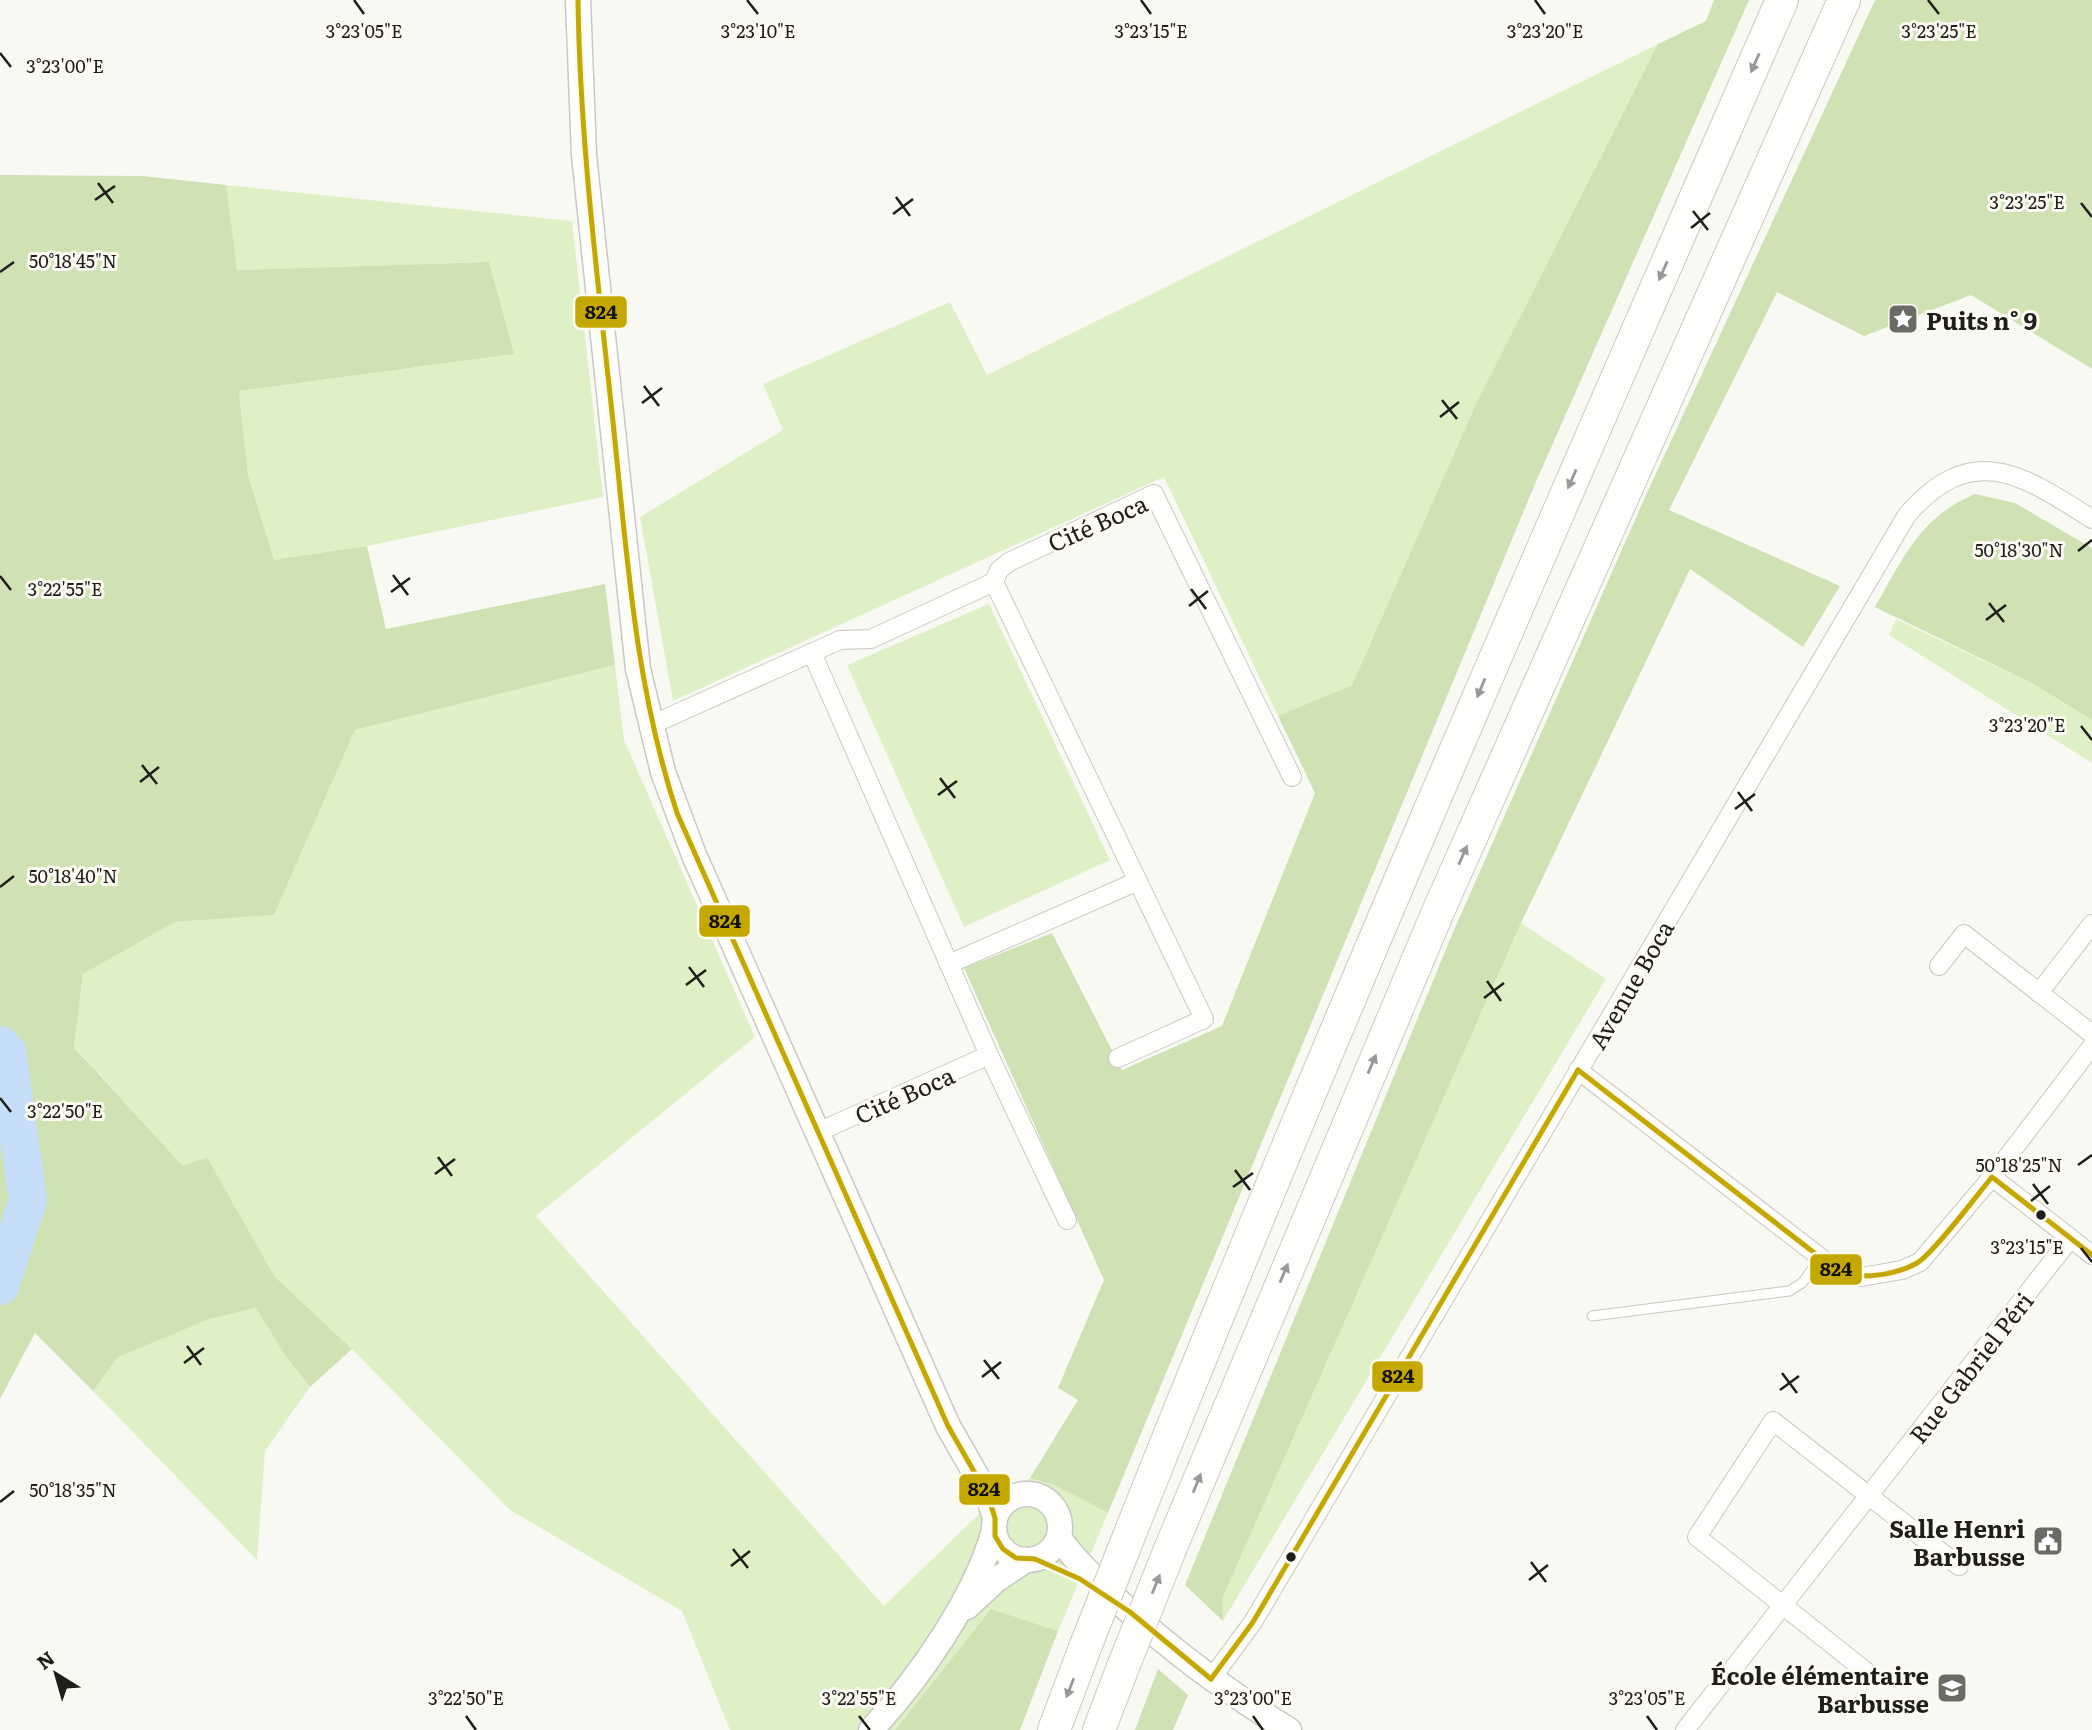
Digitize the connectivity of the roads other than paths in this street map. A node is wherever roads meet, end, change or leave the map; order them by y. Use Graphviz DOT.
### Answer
graph roads {
  1 [pos="578,0"];
  2 [pos="1782,0"];
  3 [pos="1844,0"];
  4 [pos="2092,519"];
  5 [pos="994,582"];
  6 [pos="812,653"];
  7 [pos="649,726"];
  8 [pos="1292,776"];
  9 [pos="1138,881"];
  10 [pos="2092,924"];
  11 [pos="949,964"];
  12 [pos="1939,966"];
  13 [pos="2039,993"];
  14 [pos="2092,1034"];
  15 [pos="2092,1046"];
  16 [pos="989,1055"];
  17 [pos="1118,1058"];
  18 [pos="1578,1070"];
  19 [pos="818,1132"];
  20 [pos="1992,1177"];
  21 [pos="1067,1220"];
  22 [pos="2070,1239"];
  23 [pos="2092,1255"];
  24 [pos="1820,1259"];
  25 [pos="1592,1316"];
  26 [pos="963,1450"];
  27 [pos="1025,1493"];
  28 [pos="1869,1496"];
  29 [pos="995,1524"];
  30 [pos="1059,1537"];
  31 [pos="1031,1560"];
  32 [pos="1959,1566"];
  33 [pos="1783,1606"];
  34 [pos="1130,1612"];
  35 [pos="952,1623"];
  36 [pos="1873,1677"];
  37 [pos="1211,1679"];
  38 [pos="871,1730"];
  39 [pos="1054,1730"];
  40 [pos="1099,1730"];
  41 [pos="1289,1730"];
  42 [pos="1685,1730"];
  1 -- 7 [label="street"];
  2 -- 39 [label="highway, one-way, bridge"];
  40 -- 3 [label="highway, one-way, bridge"];
  4 -- 18 [label="street, Avenue Boca"];
  5 -- 6 [label="street, Cité Boca"];
  5 -- 8 [label="street, Cité Boca"];
  5 -- 9 [label="street"];
  6 -- 7 [label="street, Cité Boca"];
  6 -- 11 [label="street"];
  7 -- 19 [label="street"];
  9 -- 11 [label="street"];
  9 -- 17 [label="street"];
  10 -- 13 [label="street"];
  11 -- 16 [label="street"];
  12 -- 13 [label="street"];
  13 -- 14 [label="street"];
  15 -- 20 [label="street"];
  16 -- 19 [label="street, Cité Boca"];
  16 -- 21 [label="street"];
  18 -- 24 [label="street"];
  18 -- 37 [label="street, Avenue Boca"];
  19 -- 26 [label="street"];
  20 -- 22 [label="street"];
  20 -- 24 [label="street"];
  22 -- 23 [label="street"];
  22 -- 28 [label="street, Rue Gabriel Péri"];
  24 -- 25 [label="lane"];
  26 -- 27 [label="street"];
  26 -- 29 [label="street"];
  27 -- 29 [label="street"];
  27 -- 30 [label="street"];
  28 -- 32 [label="street"];
  28 -- 33 [label="street, Rue Gabriel Péri"];
  28 -- 33 [label="street"];
  29 -- 31 [label="street"];
  29 -- 35 [label="street"];
  30 -- 31 [label="street"];
  30 -- 34 [label="street"];
  31 -- 34 [label="street"];
  31 -- 35 [label="street"];
  33 -- 36 [label="street"];
  33 -- 42 [label="street, Rue Gabriel Péri"];
  34 -- 37 [label="street"];
  35 -- 38 [label="street"];
  37 -- 41 [label="street"];
}
